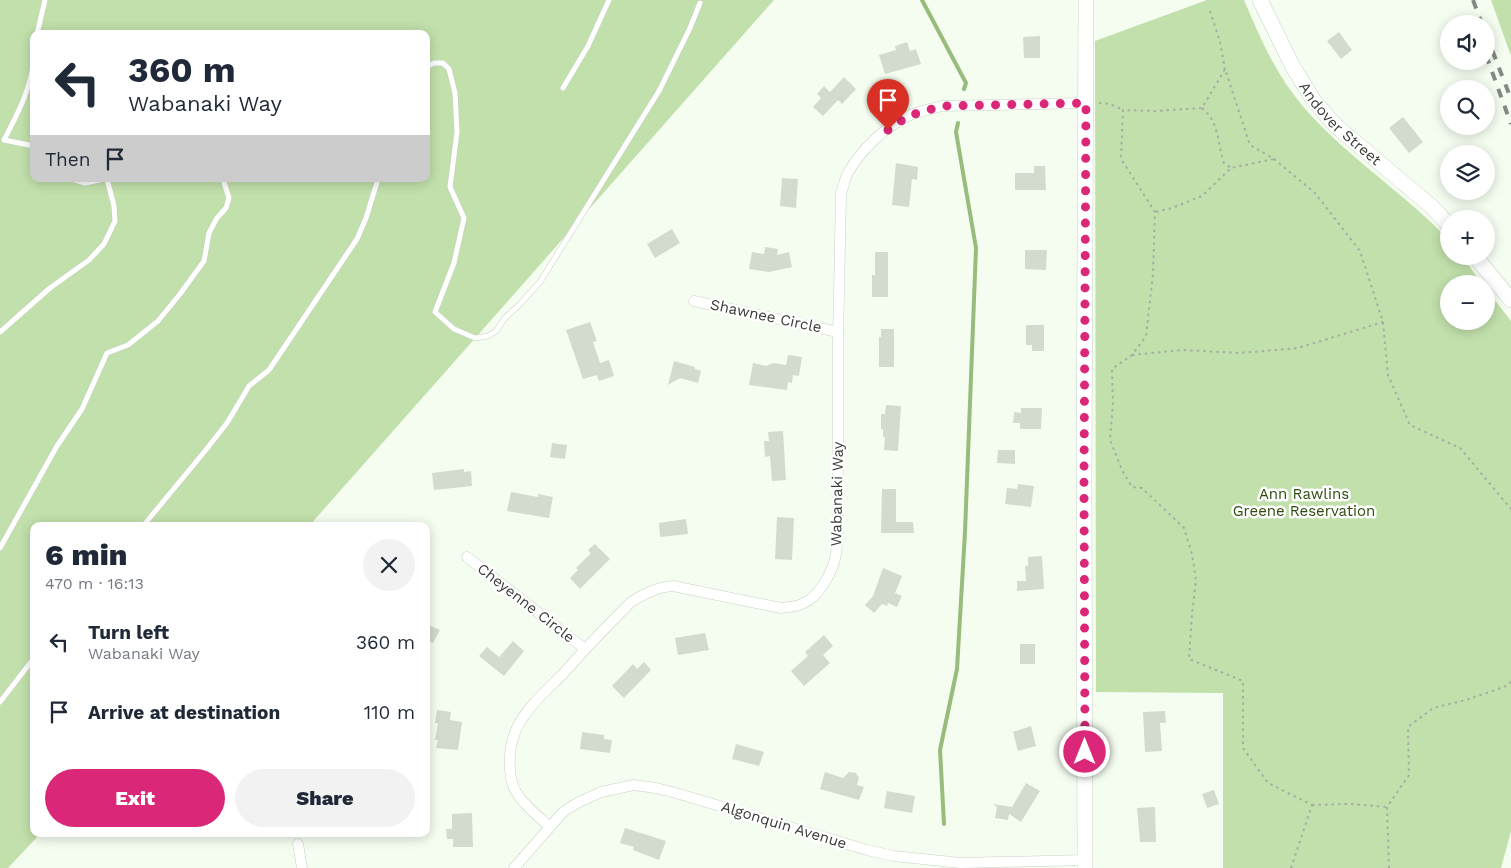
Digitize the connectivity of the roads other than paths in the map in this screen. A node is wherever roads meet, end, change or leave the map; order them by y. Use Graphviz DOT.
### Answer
graph roads {
  1 [pos="45,0"];
  2 [pos="608,0"];
  3 [pos="1086,0"];
  4 [pos="1260,0"];
  5 [pos="700,3"];
  6 [pos="38,30"];
  7 [pos="430,65"];
  8 [pos="30,77"];
  9 [pos="563,88"];
  10 [pos="1086,103"];
  11 [pos="30,145"];
  12 [pos="106,182"];
  13 [pos="224,182"];
  14 [pos="377,182"];
  15 [pos="1440,215"];
  16 [pos="1482,265"];
  17 [pos="1511,300"];
  18 [pos="694,301"];
  19 [pos="0,332"];
  20 [pos="838,332"];
  21 [pos="146,522"];
  22 [pos="0,548"];
  23 [pos="467,557"];
  24 [pos="586,649"];
  25 [pos="30,663"];
  26 [pos="0,702"];
  27 [pos="550,827"];
  28 [pos="298,844"];
  29 [pos="1085,864"];
  30 [pos="302,868"];
  31 [pos="514,868"];
  1 -- 6 [label="lane"];
  2 -- 9 [label="lane"];
  3 -- 10 [label="main road"];
  4 -- 15 [label="main road, Andover Street"];
  5 -- 7 [label="lane"];
  8 -- 11 [label="lane"];
  10 -- 20 [label="street, Wabanaki Way"];
  10 -- 29 [label="main road"];
  12 -- 19 [label="lane"];
  13 -- 22 [label="lane"];
  14 -- 21 [label="lane"];
  16 -- 17 [label="main road"];
  18 -- 20 [label="street, Shawnee Circle"];
  20 -- 24 [label="street, Wabanaki Way"];
  23 -- 24 [label="street, Cheyenne Circle"];
  24 -- 27 [label="street, Wabanaki Way"];
  25 -- 26 [label="lane"];
  27 -- 29 [label="street, Algonquin Avenue"];
  27 -- 31 [label="street, Algonquin Avenue"];
  28 -- 30 [label="street"];
}
